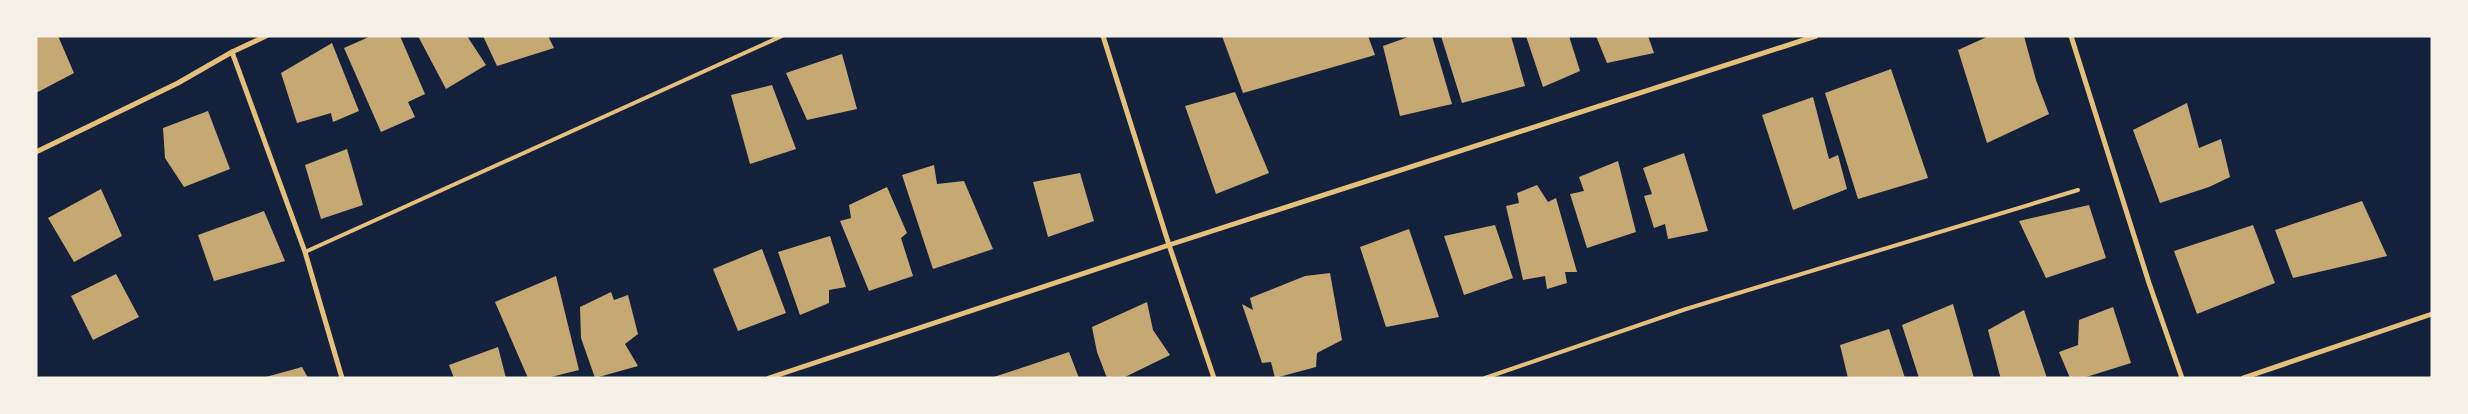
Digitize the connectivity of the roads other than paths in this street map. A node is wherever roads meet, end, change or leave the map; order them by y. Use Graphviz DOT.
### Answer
graph roads {
  1 [pos="266,36"];
  2 [pos="782,36"];
  3 [pos="1103,36"];
  4 [pos="1816,36"];
  5 [pos="2071,36"];
  6 [pos="232,52"];
  7 [pos="36,152"];
  8 [pos="2078,190"];
  9 [pos="1168,245"];
  10 [pos="305,252"];
  11 [pos="2432,314"];
  12 [pos="342,378"];
  13 [pos="769,378"];
  14 [pos="1214,378"];
  15 [pos="1485,378"];
  16 [pos="2182,378"];
  17 [pos="2243,378"];
  1 -- 6 [label="street"];
  2 -- 10 [label="lane"];
  3 -- 9 [label="street"];
  4 -- 9 [label="street"];
  5 -- 16 [label="street"];
  6 -- 7 [label="street"];
  6 -- 10 [label="street"];
  8 -- 15 [label="lane"];
  9 -- 13 [label="street"];
  9 -- 14 [label="street"];
  10 -- 12 [label="street"];
  11 -- 17 [label="street"];
}
